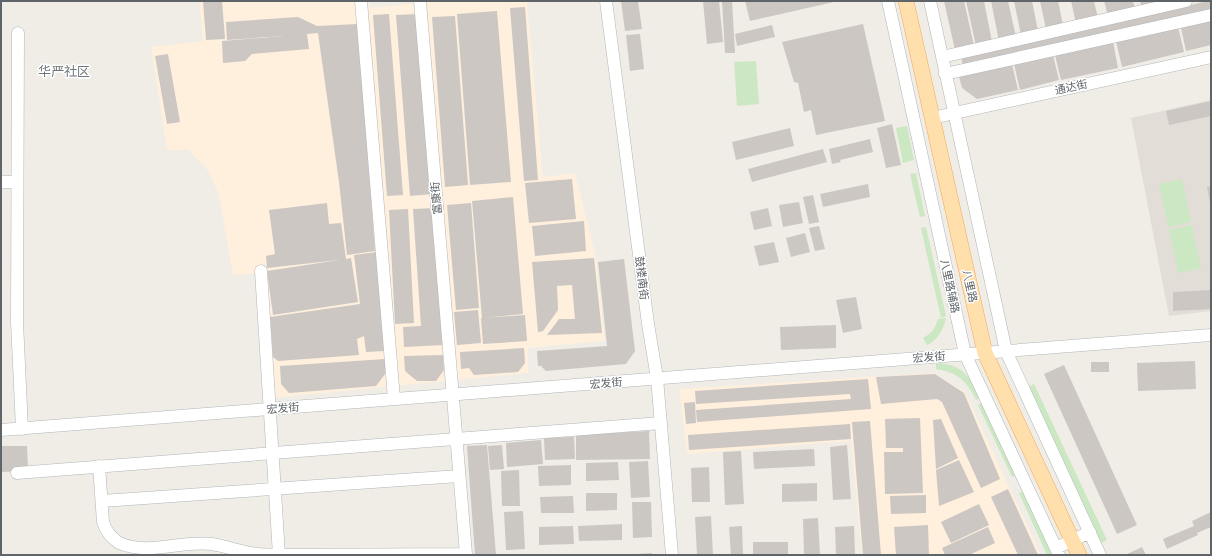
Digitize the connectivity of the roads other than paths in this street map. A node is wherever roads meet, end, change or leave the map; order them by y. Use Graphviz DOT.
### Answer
graph roads {
  1 [pos="361,1"];
  2 [pos="420,1"];
  3 [pos="606,1"];
  4 [pos="888,1"];
  5 [pos="906,1"];
  6 [pos="930,1"];
  7 [pos="1186,1"];
  8 [pos="1211,15"];
  9 [pos="18,33"];
  10 [pos="942,57"];
  11 [pos="1211,57"];
  12 [pos="945,74"];
  13 [pos="954,113"];
  14 [pos="932,118"];
  15 [pos="1,182"];
  16 [pos="17,182"];
  17 [pos="261,271"];
  18 [pos="1211,335"];
  19 [pos="1006,351"];
  20 [pos="985,353"];
  21 [pos="966,354"];
  22 [pos="657,378"];
  23 [pos="452,395"];
  24 [pos="394,399"];
  25 [pos="270,409"];
  26 [pos="661,423"];
  27 [pos="22,429"];
  28 [pos="1,430"];
  29 [pos="456,439"];
  30 [pos="272,453"];
  31 [pos="99,466"];
  32 [pos="17,472"];
  33 [pos="459,476"];
  34 [pos="275,489"];
  35 [pos="102,501"];
  36 [pos="1090,532"];
  37 [pos="1072,540"];
  38 [pos="1057,552"];
  39 [pos="279,555"];
  40 [pos="672,555"];
  41 [pos="1079,555"];
  42 [pos="1100,555"];
  1 -- 24 [label="street"];
  2 -- 23 [label="street, 富康街"];
  3 -- 22 [label="street, 鼓楼南街"];
  4 -- 21 [label="street, 八里路辅路"];
  5 -- 14 [label="main road, 八里路"];
  6 -- 10 [label="street"];
  7 -- 10 [label="street"];
  8 -- 12 [label="street"];
  9 -- 16 [label="street"];
  10 -- 12 [label="street"];
  11 -- 13 [label="street, 通达街"];
  12 -- 13 [label="street"];
  13 -- 14 [label="street, 通达街"];
  13 -- 19 [label="street"];
  14 -- 20 [label="main road, 八里路"];
  15 -- 16 [label="street"];
  16 -- 27 [label="street"];
  17 -- 25 [label="street"];
  18 -- 19 [label="street, 宏发街"];
  19 -- 20 [label="street, 宏发街"];
  19 -- 36 [label="street"];
  20 -- 21 [label="street, 宏发街"];
  20 -- 37 [label="main road, 八里路"];
  21 -- 22 [label="street, 宏发街"];
  21 -- 38 [label="street, 八里路辅路"];
  22 -- 23 [label="street, 宏发街"];
  22 -- 26 [label="street, 鼓楼南街"];
  23 -- 24 [label="street, 宏发街"];
  23 -- 29 [label="street, 富康街"];
  24 -- 25 [label="street, 宏发街"];
  25 -- 27 [label="street, 宏发街"];
  25 -- 30 [label="street"];
  26 -- 29 [label="street"];
  26 -- 40 [label="street, 鼓楼南街"];
  27 -- 28 [label="street, 宏发街"];
  29 -- 30 [label="street"];
  29 -- 33 [label="street, 富康街"];
  30 -- 31 [label="street"];
  30 -- 34 [label="street"];
  31 -- 32 [label="street"];
  31 -- 35 [label="street"];
  33 -- 34 [label="street"];
  33 -- 39 [label="street, 富康街"];
  34 -- 35 [label="street"];
  34 -- 39 [label="street"];
  35 -- 39 [label="street"];
  36 -- 37 [label="street"];
  36 -- 42 [label="street"];
  37 -- 38 [label="street"];
  37 -- 41 [label="main road, 八里路"];
}
